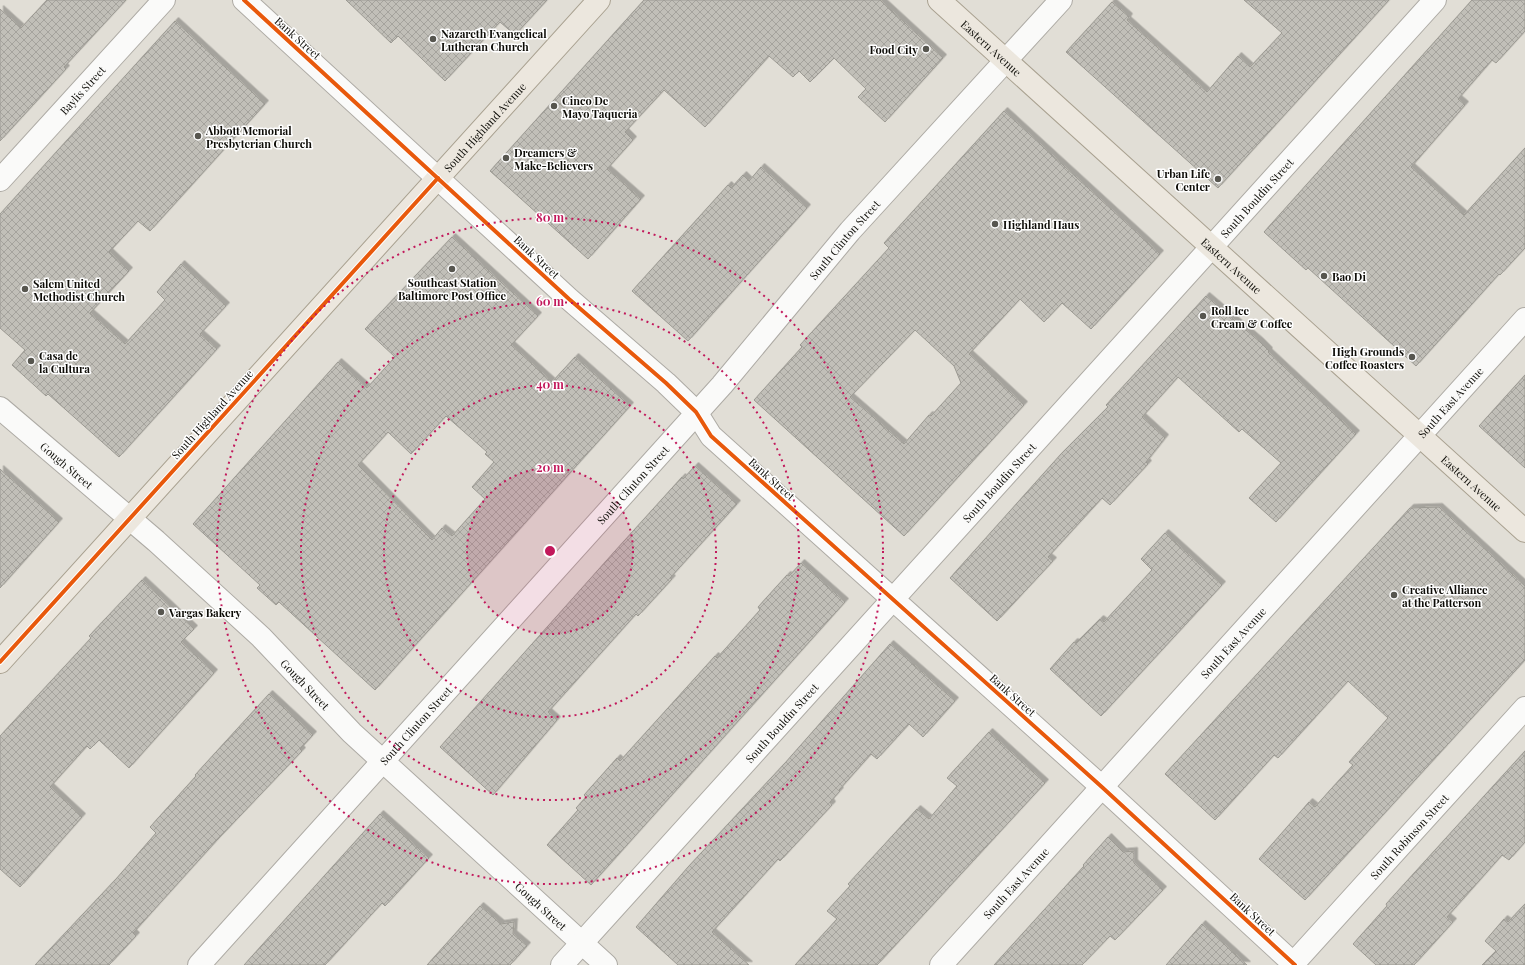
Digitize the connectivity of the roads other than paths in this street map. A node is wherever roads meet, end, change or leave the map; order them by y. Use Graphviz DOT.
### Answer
graph roads {
  1 [pos="164,0"];
  2 [pos="244,0"];
  3 [pos="599,0"];
  4 [pos="939,0"];
  5 [pos="1061,0"];
  6 [pos="1435,0"];
  7 [pos="1006,61"];
  8 [pos="438,178"];
  9 [pos="0,180"];
  10 [pos="1211,247"];
  11 [pos="1525,319"];
  12 [pos="0,408"];
  13 [pos="696,412"];
  14 [pos="1420,436"];
  15 [pos="129,519"];
  16 [pos="1525,530"];
  17 [pos="892,599"];
  18 [pos="0,662"];
  19 [pos="1525,708"];
  20 [pos="383,762"];
  21 [pos="1103,788"];
  22 [pos="581,943"];
  23 [pos="1294,964"];
  24 [pos="199,965"];
  25 [pos="562,965"];
  26 [pos="606,965"];
  27 [pos="941,965"];
  1 -- 9 [label="street, Baylis Street"];
  2 -- 8 [label="street, Bank Street"];
  3 -- 8 [label="main road, South Highland Avenue"];
  4 -- 7 [label="main road, Eastern Avenue"];
  5 -- 7 [label="street, South Clinton Street"];
  6 -- 10 [label="street, South Bouldin Street"];
  7 -- 10 [label="main road, Eastern Avenue"];
  7 -- 13 [label="street, South Clinton Street"];
  8 -- 13 [label="street, Bank Street"];
  8 -- 15 [label="main road, South Highland Avenue"];
  10 -- 14 [label="main road, Eastern Avenue"];
  10 -- 17 [label="street, South Bouldin Street"];
  11 -- 14 [label="street, South East Avenue"];
  12 -- 15 [label="street, Gough Street"];
  13 -- 17 [label="street, Bank Street"];
  13 -- 20 [label="street, South Clinton Street"];
  14 -- 16 [label="main road, Eastern Avenue"];
  14 -- 21 [label="street, South East Avenue"];
  15 -- 18 [label="main road, South Highland Avenue"];
  15 -- 20 [label="street, Gough Street"];
  17 -- 21 [label="street, Bank Street"];
  17 -- 22 [label="street, South Bouldin Street"];
  19 -- 23 [label="street, South Robinson Street"];
  20 -- 22 [label="street, Gough Street"];
  20 -- 24 [label="street, South Clinton Street"];
  21 -- 23 [label="street, Bank Street"];
  21 -- 27 [label="street, South East Avenue"];
  22 -- 25 [label="street, South Bouldin Street"];
  22 -- 26 [label="street, Gough Street"];
}
